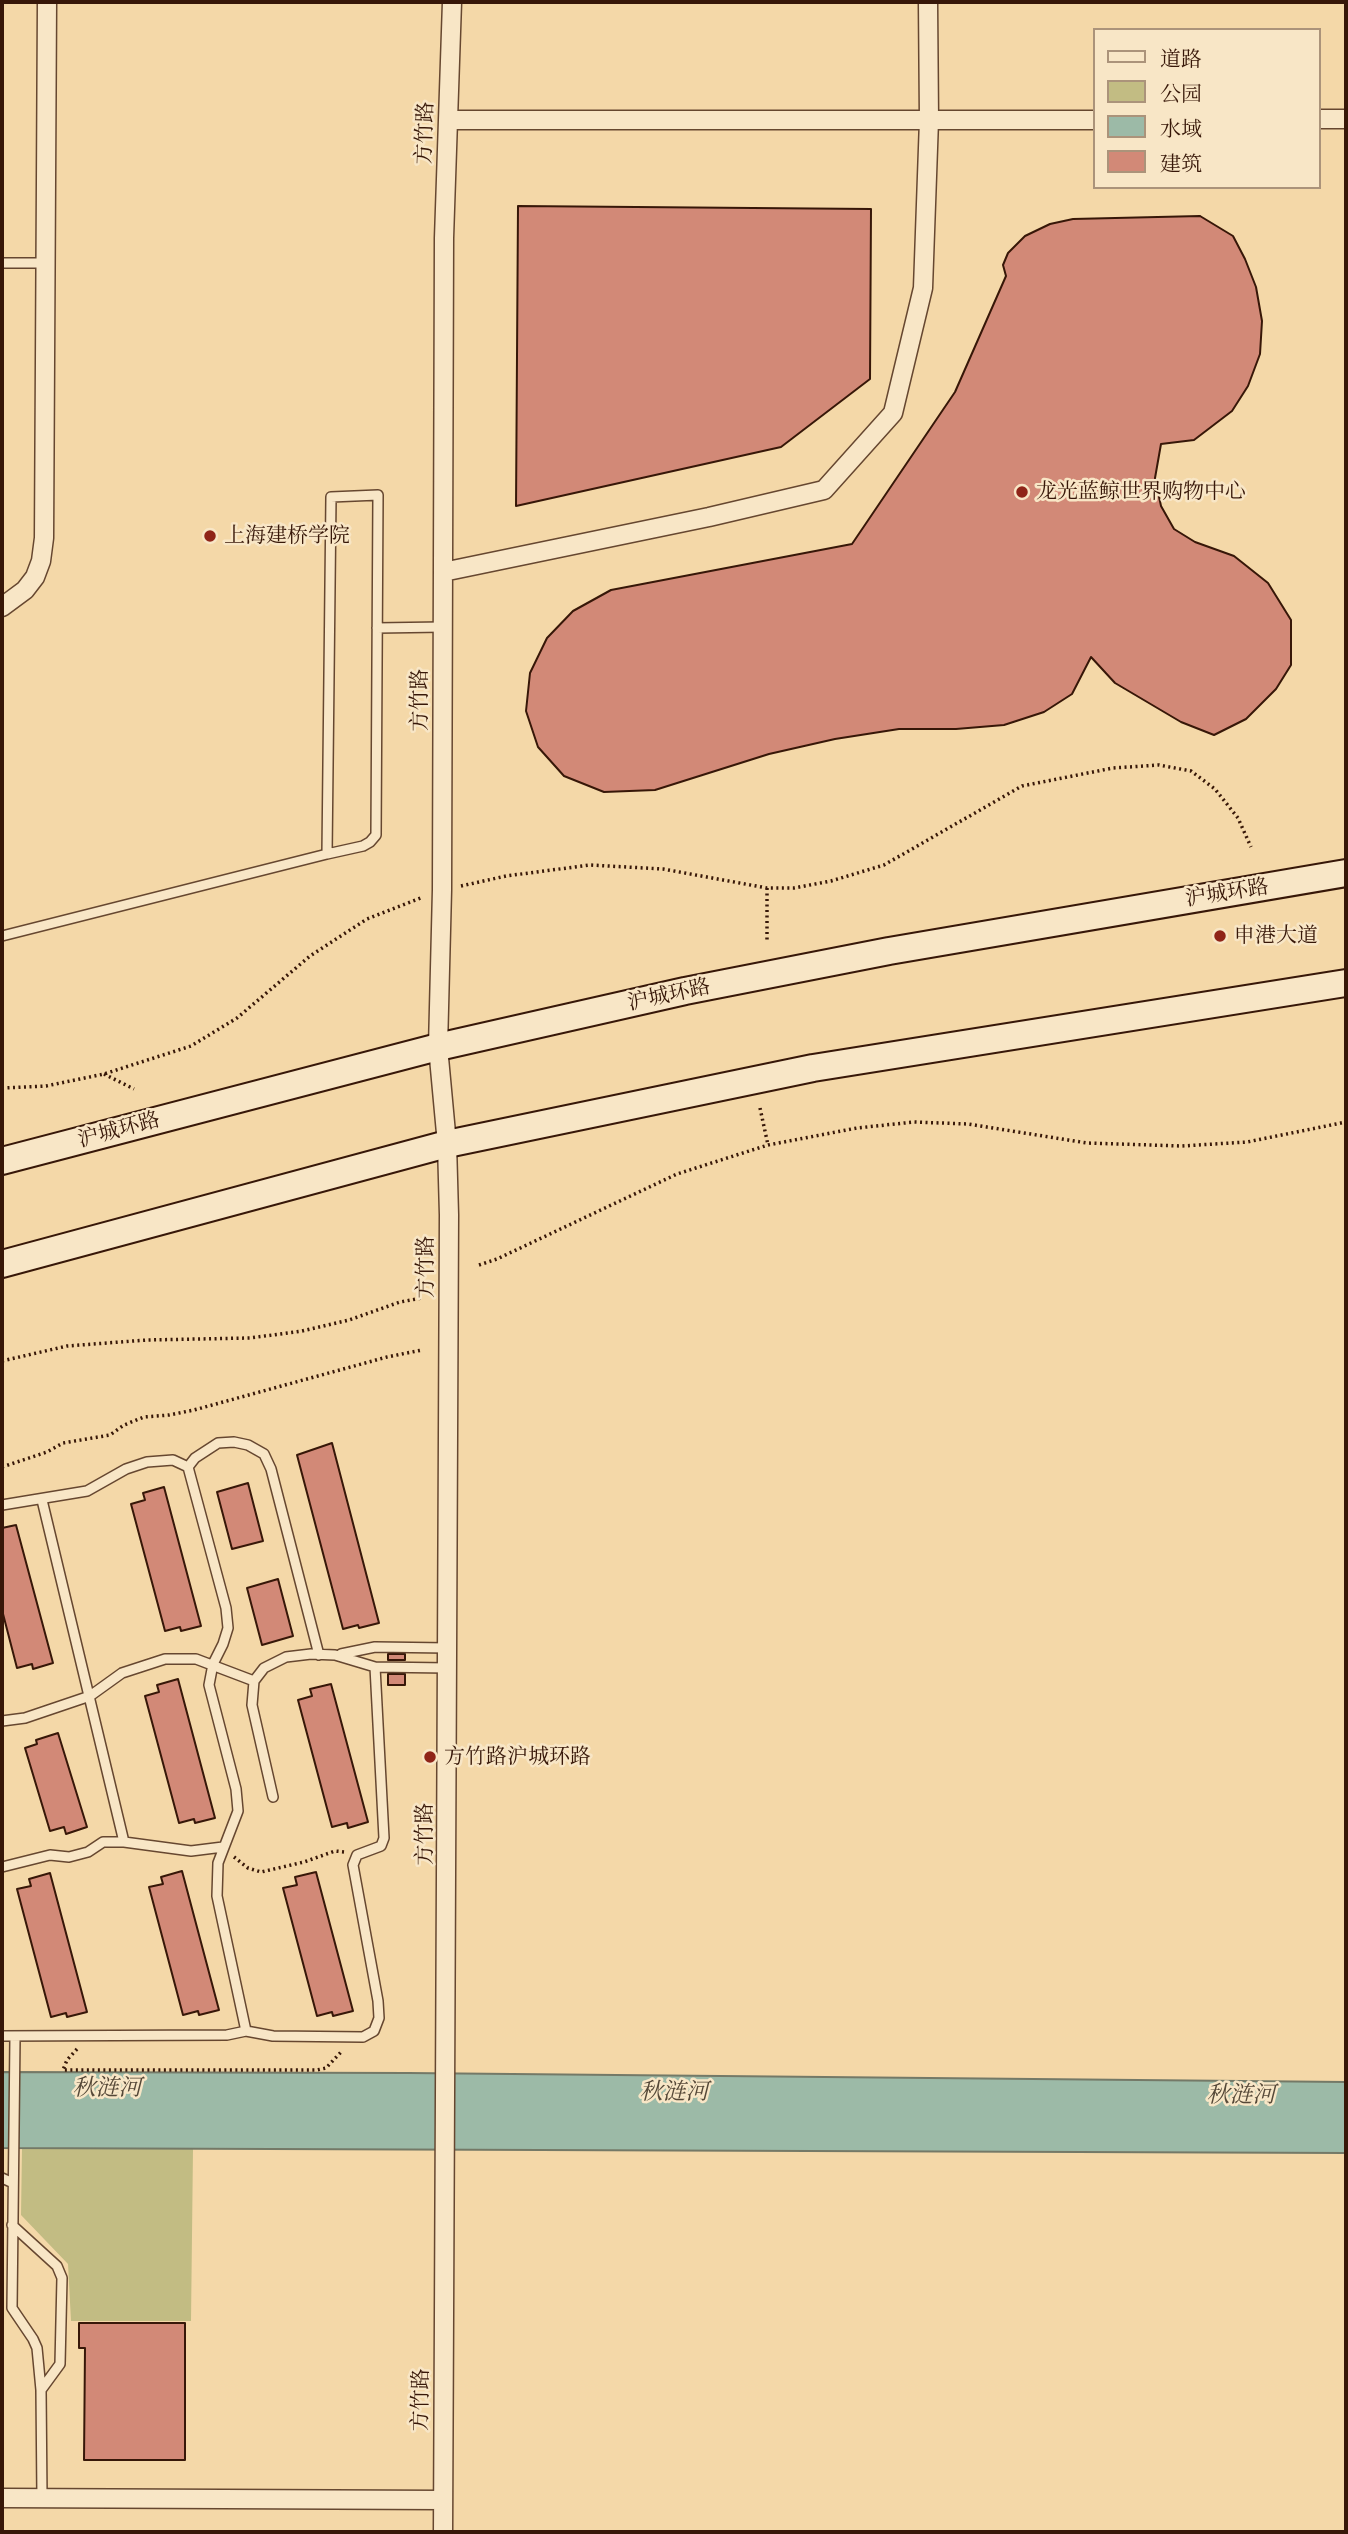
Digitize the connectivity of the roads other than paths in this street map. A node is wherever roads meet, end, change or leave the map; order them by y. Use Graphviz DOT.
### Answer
graph roads {
  1 [pos="47,2"];
  2 [pos="452,2"];
  3 [pos="928,2"];
  4 [pos="1320,119"];
  5 [pos="1346,119"];
  6 [pos="448,120"];
  7 [pos="929,120"];
  8 [pos="1092,120"];
  9 [pos="45,263"];
  10 [pos="2,264"];
  11 [pos="443,572"];
  12 [pos="2,607"];
  13 [pos="443,627"];
  14 [pos="377,628"];
  15 [pos="327,854"];
  16 [pos="1346,873"];
  17 [pos="2,936"];
  18 [pos="1346,983"];
  19 [pos="438,1047"];
  20 [pos="447,1144"];
  21 [pos="2,1161"];
  22 [pos="2,1264"];
  23 [pos="188,1467"];
  24 [pos="42,1500"];
  25 [pos="2,1505"];
  26 [pos="448,1648"];
  27 [pos="319,1654"];
  28 [pos="335,1655"];
  29 [pos="213,1664"];
  30 [pos="375,1667"];
  31 [pos="448,1668"];
  32 [pos="254,1681"];
  33 [pos="90,1696"];
  34 [pos="2,1721"];
  35 [pos="273,1797"];
  36 [pos="124,1842"];
  37 [pos="223,1847"];
  38 [pos="2,1867"];
  39 [pos="246,2031"];
  40 [pos="2,2036"];
  41 [pos="15,2037"];
  42 [pos="2,2178"];
  43 [pos="13,2183"];
  44 [pos="12,2225"];
  45 [pos="7,2308"];
  46 [pos="41,2390"];
  47 [pos="2,2498"];
  48 [pos="42,2498"];
  49 [pos="443,2500"];
  50 [pos="443,2532"];
  1 -- 9 [label="street"];
  2 -- 6 [label="street, 方竹路"];
  3 -- 7 [label="street"];
  4 -- 5 [label="street"];
  6 -- 7 [label="street"];
  6 -- 11 [label="street, 方竹路"];
  7 -- 8 [label="street"];
  7 -- 11 [label="street"];
  9 -- 10 [label="lane"];
  9 -- 12 [label="street"];
  11 -- 13 [label="street, 方竹路"];
  13 -- 14 [label="lane"];
  13 -- 19 [label="street, 方竹路"];
  14 -- 15 [label="lane"];
  14 -- 15 [label="lane"];
  15 -- 17 [label="lane"];
  16 -- 19 [label="main road, 沪城环路"];
  18 -- 20 [label="main road"];
  19 -- 20 [label="street, 方竹路"];
  19 -- 21 [label="main road, 沪城环路"];
  20 -- 22 [label="main road"];
  20 -- 26 [label="street, 方竹路"];
  23 -- 24 [label="lane"];
  23 -- 27 [label="lane"];
  23 -- 29 [label="lane"];
  24 -- 25 [label="lane"];
  24 -- 33 [label="lane"];
  26 -- 28 [label="lane"];
  26 -- 31 [label="street, 方竹路"];
  27 -- 28 [label="lane"];
  27 -- 32 [label="lane"];
  28 -- 30 [label="lane"];
  29 -- 32 [label="lane"];
  29 -- 33 [label="lane"];
  29 -- 37 [label="lane"];
  30 -- 31 [label="lane"];
  30 -- 39 [label="lane"];
  31 -- 49 [label="street, 方竹路"];
  32 -- 35 [label="lane"];
  33 -- 34 [label="lane"];
  33 -- 36 [label="lane"];
  36 -- 37 [label="lane"];
  36 -- 38 [label="lane"];
  37 -- 39 [label="lane"];
  39 -- 41 [label="lane"];
  40 -- 41 [label="lane"];
  41 -- 43 [label="lane"];
  42 -- 43 [label="lane"];
  43 -- 44 [label="lane"];
  44 -- 45 [label="lane"];
  44 -- 46 [label="lane"];
  45 -- 46 [label="lane"];
  46 -- 48 [label="lane"];
  47 -- 48 [label="street"];
  48 -- 49 [label="street"];
  49 -- 50 [label="street, 方竹路"];
}
